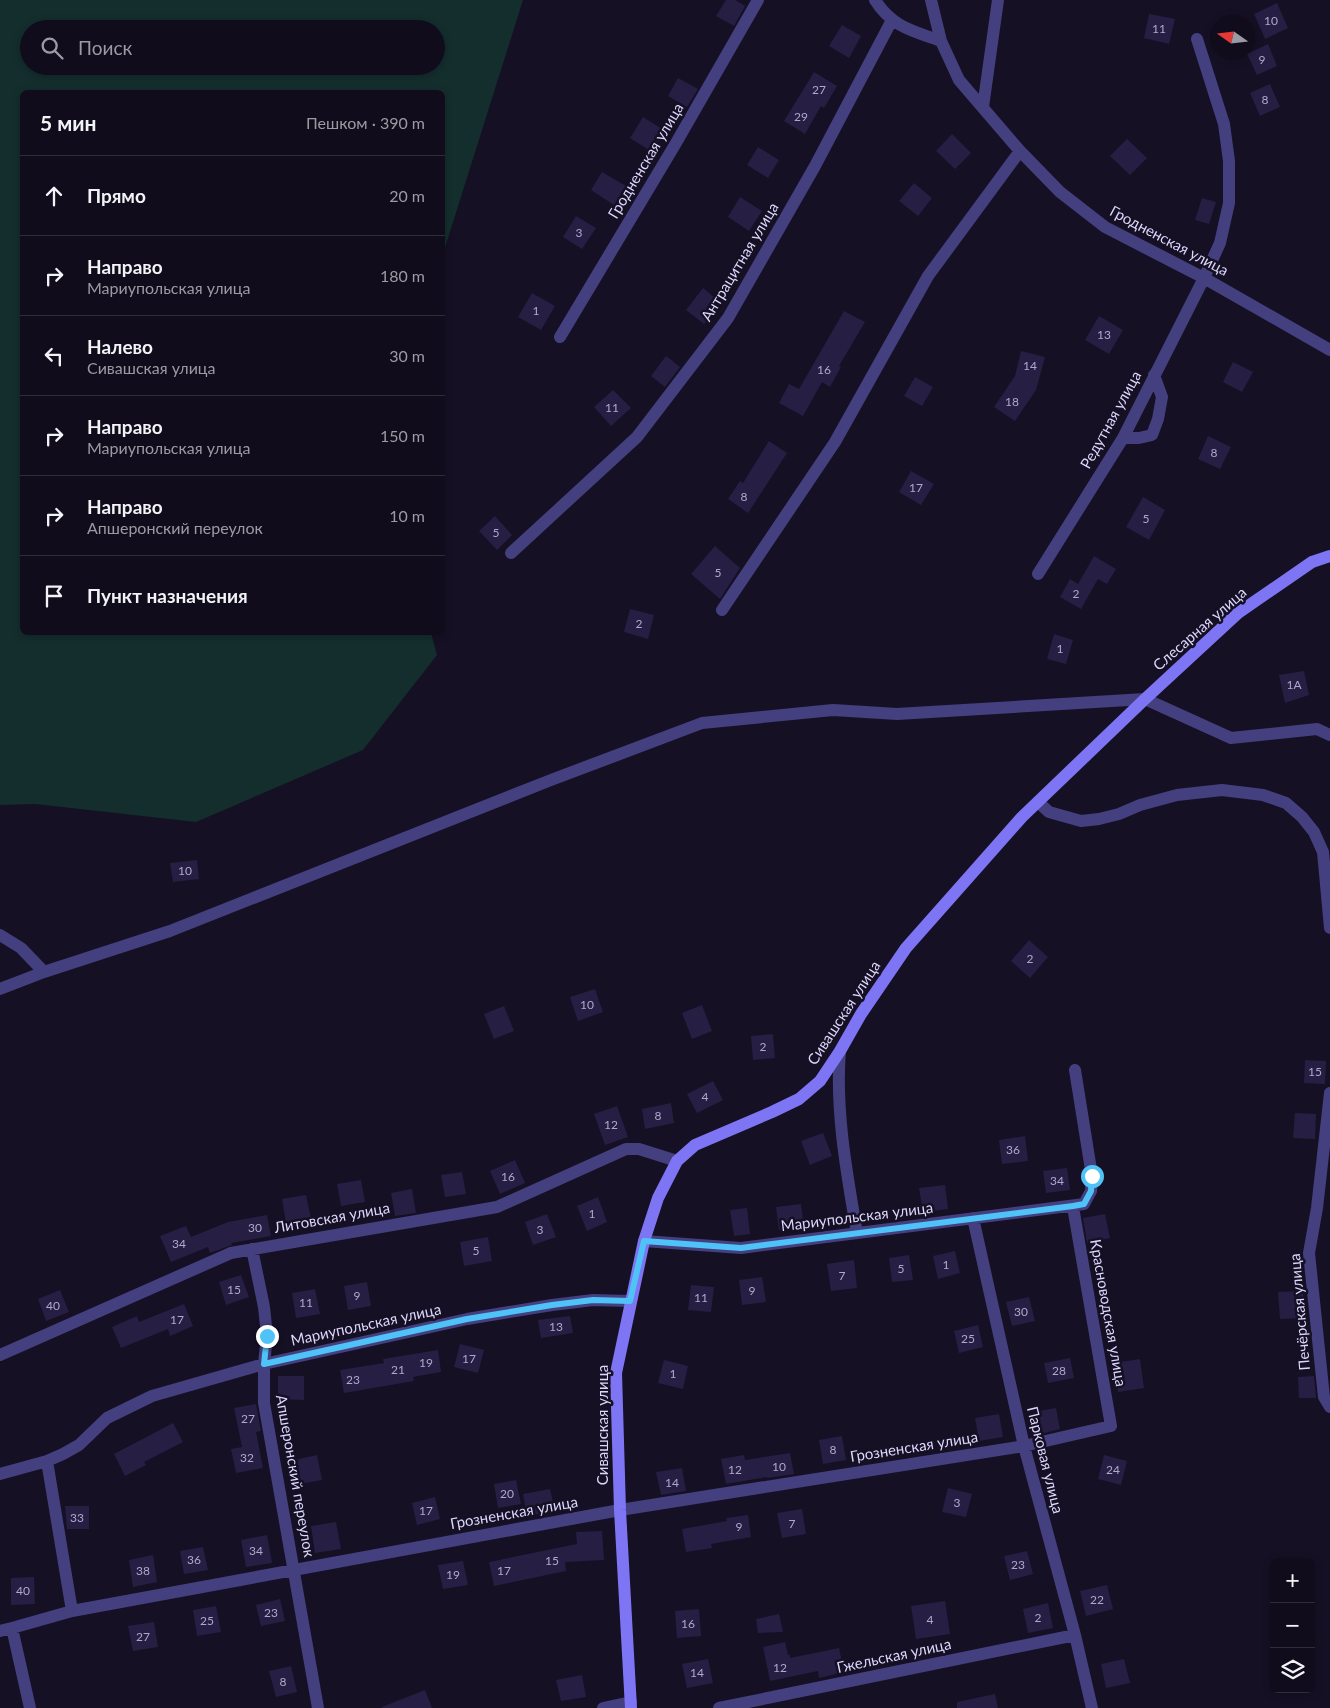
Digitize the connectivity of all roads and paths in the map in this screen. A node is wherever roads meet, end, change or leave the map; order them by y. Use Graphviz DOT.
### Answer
graph roads {
  1 [pos="758,0"];
  2 [pos="875,0"];
  3 [pos="931,0"];
  4 [pos="998,0"];
  5 [pos="892,20"];
  6 [pos="1197,39"];
  7 [pos="941,42"];
  8 [pos="983,107"];
  9 [pos="1020,151"];
  10 [pos="1204,278"];
  11 [pos="560,337"];
  12 [pos="1330,350"];
  13 [pos="1154,376"];
  14 [pos="1122,438"];
  15 [pos="511,553"];
  16 [pos="1330,556"];
  17 [pos="1038,574"];
  18 [pos="722,610"];
  19 [pos="1145,699"];
  20 [pos="1330,735"];
  21 [pos="1038,802"];
  22 [pos="1330,928"];
  23 [pos="0,935"];
  24 [pos="44,972"];
  25 [pos="0,989"];
  26 [pos="840,1051"];
  27 [pos="1075,1070"];
  28 [pos="1330,1093"];
  29 [pos="677,1160"];
  30 [pos="1073,1206"];
  31 [pos="973,1218"];
  32 [pos="858,1233"];
  33 [pos="644,1241"];
  34 [pos="252,1249"];
  35 [pos="630,1301"];
  36 [pos="0,1355"];
  37 [pos="264,1364"];
  38 [pos="1330,1408"];
  39 [pos="1111,1426"];
  40 [pos="1024,1446"];
  41 [pos="47,1461"];
  42 [pos="0,1474"];
  43 [pos="620,1510"];
  44 [pos="295,1570"];
  45 [pos="72,1612"];
  46 [pos="6,1630"];
  47 [pos="1075,1635"];
  48 [pos="631,1705"];
  49 [pos="30,1708"];
  50 [pos="318,1708"];
  51 [pos="603,1708"];
  52 [pos="719,1708"];
  53 [pos="1092,1708"];
  1 -- 11 [label="street, Гродненская улица"];
  2 -- 5 [label="street"];
  3 -- 7 [label="street, Гродненская улица"];
  4 -- 8 [label="street"];
  5 -- 7 [label="street"];
  5 -- 15 [label="street, Антрацитная улица"];
  6 -- 10 [label="street, Редутная улица"];
  7 -- 8 [label="street, Гродненская улица"];
  8 -- 9 [label="street, Гродненская улица"];
  9 -- 10 [label="street, Гродненская улица"];
  9 -- 18 [label="street"];
  10 -- 12 [label="street, Гродненская улица"];
  10 -- 13 [label="street, Редутная улица"];
  13 -- 14 [label="street, Редутная улица"];
  13 -- 14 [label="street"];
  14 -- 17 [label="street, Редутная улица"];
  16 -- 19 [label="street, Слесарная улица"];
  19 -- 20 [label="street"];
  19 -- 21 [label="street, Сивашская улица"];
  19 -- 24 [label="street"];
  21 -- 22 [label="street"];
  21 -- 26 [label="street, Сивашская улица"];
  23 -- 24 [label="street"];
  24 -- 25 [label="street"];
  26 -- 29 [label="street, Сивашская улица"];
  26 -- 32 [label="street"];
  27 -- 30 [label="street"];
  28 -- 38 [label="street, Печёрская улица"];
  29 -- 33 [label="street, Сивашская улица"];
  29 -- 34 [label="street, Литовская улица"];
  30 -- 31 [label="street, Мариупольская улица"];
  30 -- 39 [label="street, Красноводская улица"];
  31 -- 32 [label="street, Мариупольская улица"];
  31 -- 40 [label="street, Парковая улица"];
  32 -- 33 [label="street, Мариупольская улица"];
  33 -- 35 [label="street, Сивашская улица"];
  34 -- 36 [label="street, Литовская улица"];
  34 -- 37 [label="street, Апшеронский переулок"];
  35 -- 37 [label="street, Мариупольская улица"];
  35 -- 43 [label="street, Сивашская улица"];
  37 -- 41 [label="street, Мариупольская улица"];
  37 -- 44 [label="street, Апшеронский переулок"];
  39 -- 40 [label="street, Грозненская улица"];
  40 -- 43 [label="street, Грозненская улица"];
  40 -- 47 [label="street, Парковая улица"];
  41 -- 42 [label="street, Мариупольская улица"];
  41 -- 45 [label="street"];
  43 -- 44 [label="street, Грозненская улица"];
  43 -- 48 [label="street, Сивашская улица"];
  44 -- 45 [label="street, Грозненская улица"];
  44 -- 50 [label="street, Апшеронский переулок"];
  45 -- 46 [label="street"];
  46 -- 49 [label="street"];
  47 -- 52 [label="street, Гжельская улица"];
  47 -- 53 [label="street, Парковая улица"];
  48 -- 51 [label="street"];
}
